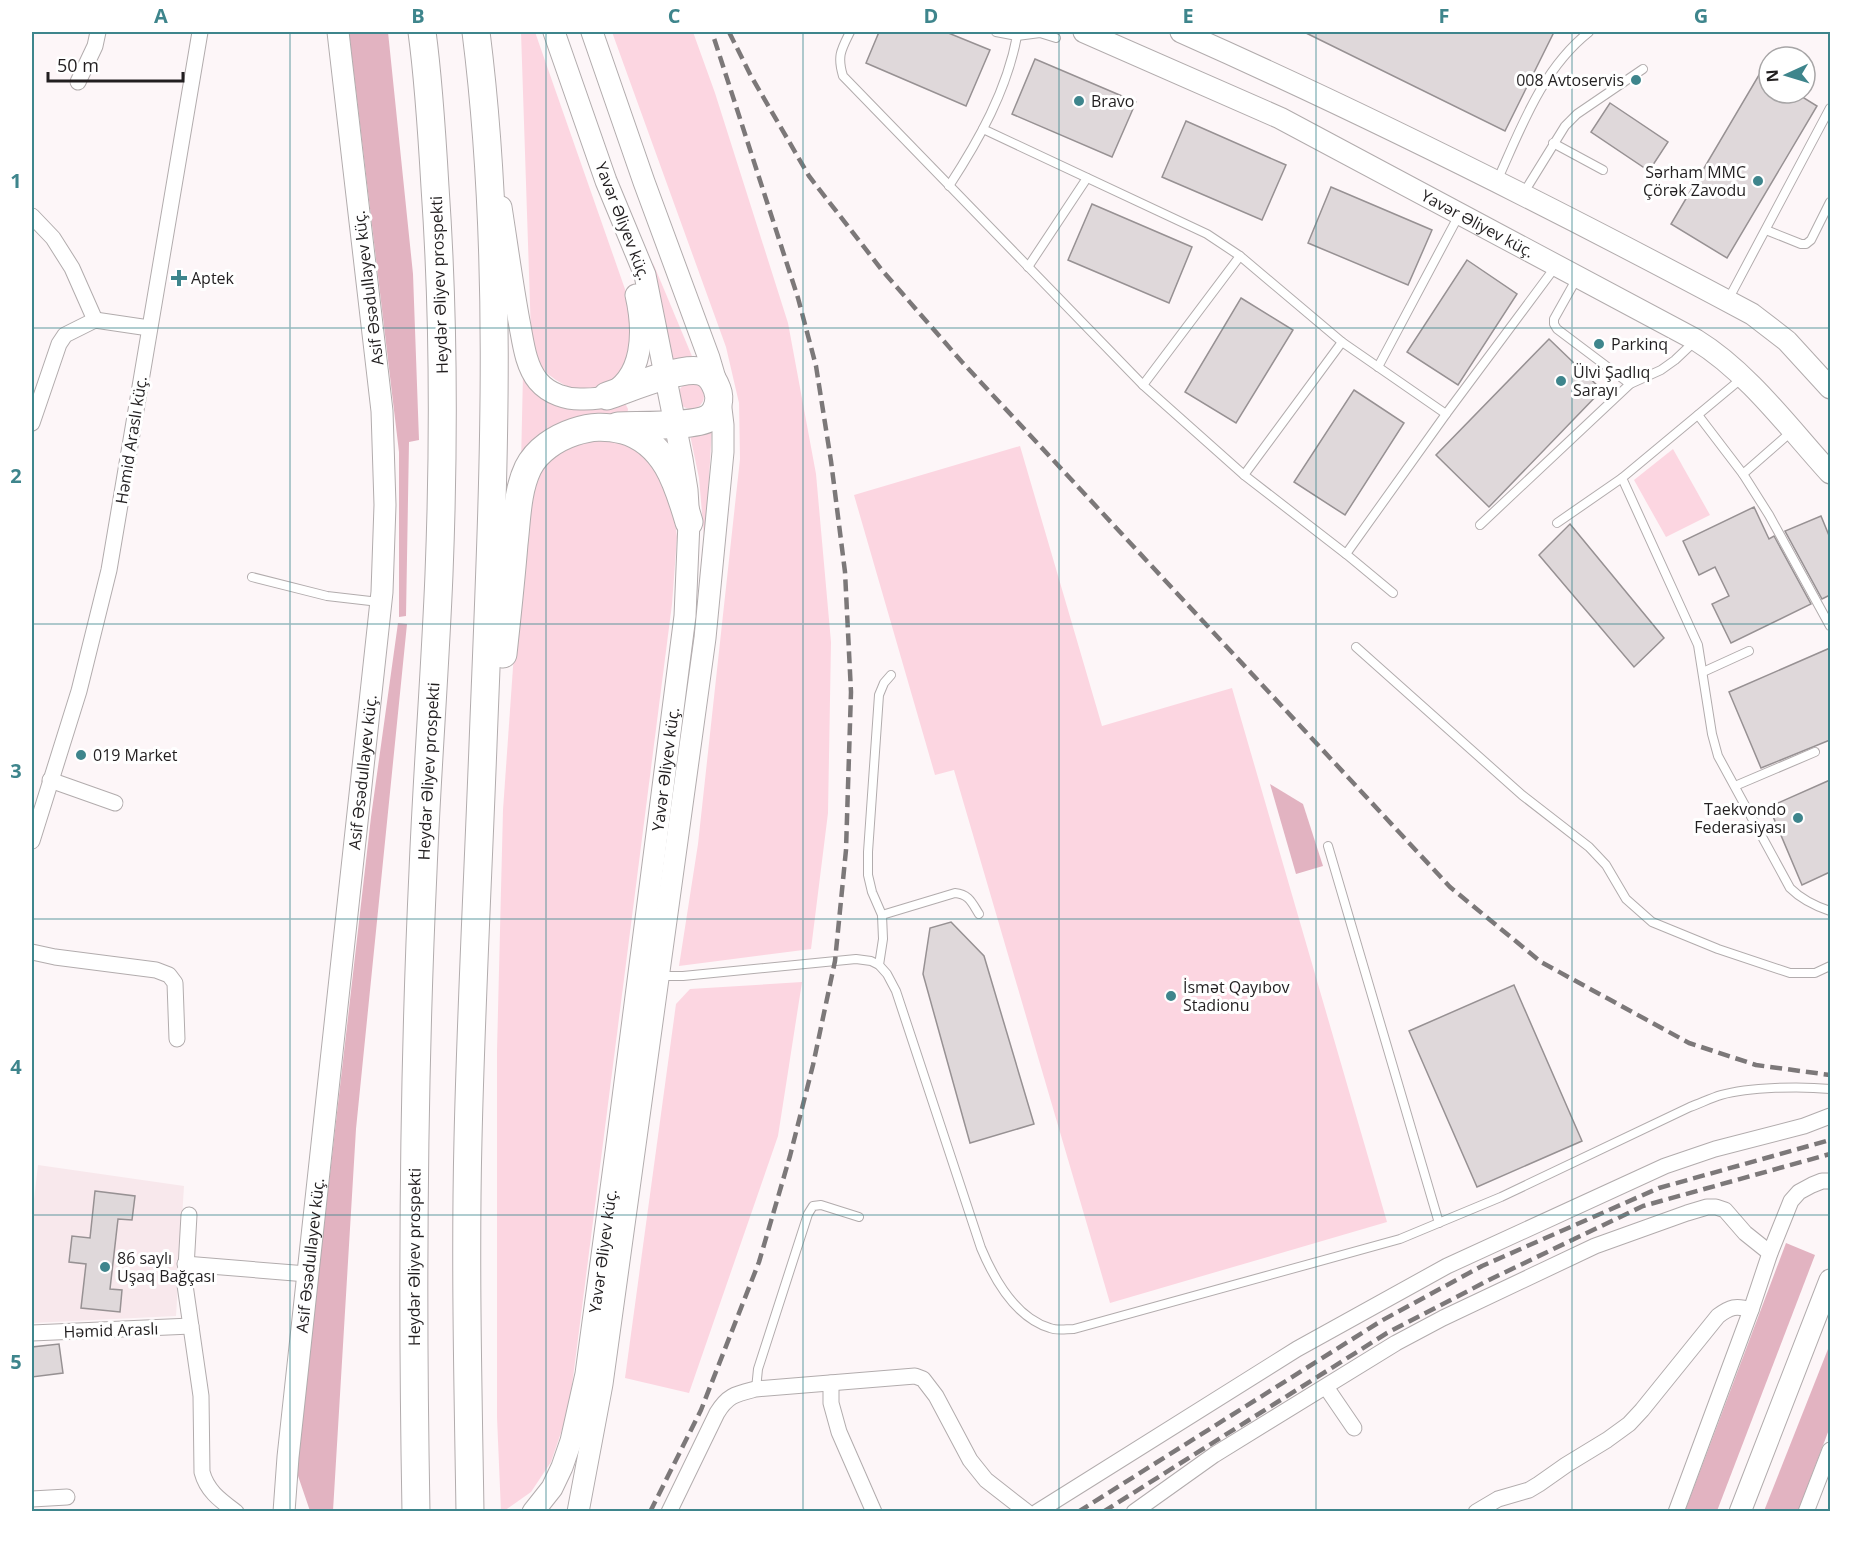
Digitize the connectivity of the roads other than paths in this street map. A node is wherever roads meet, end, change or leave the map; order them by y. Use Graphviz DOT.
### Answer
graph roads {
  1 [pos="98,32"];
  2 [pos="200,32"];
  3 [pos="338,32"];
  4 [pos="476,32"];
  5 [pos="554,32"];
  6 [pos="592,32"];
  7 [pos="850,32"];
  8 [pos="996,32"];
  9 [pos="1084,32"];
  10 [pos="1181,32"];
  11 [pos="1589,32"];
  12 [pos="1017,36"];
  13 [pos="1056,38"];
  14 [pos="422,39"];
  15 [pos="1643,69"];
  16 [pos="481,70"];
  17 [pos="78,82"];
  18 [pos="1830,108"];
  19 [pos="983,129"];
  20 [pos="1553,143"];
  21 [pos="1603,170"];
  22 [pos="1087,178"];
  23 [pos="606,181"];
  24 [pos="1496,182"];
  25 [pos="949,186"];
  26 [pos="1522,195"];
  27 [pos="1830,201"];
  28 [pos="1460,214"];
  29 [pos="32,216"];
  30 [pos="1766,230"];
  31 [pos="1240,256"];
  32 [pos="1557,265"];
  33 [pos="1028,267"];
  34 [pos="1577,277"];
  35 [pos="1727,301"];
  36 [pos="95,320"];
  37 [pos="149,328"];
  38 [pos="1696,340"];
  39 [pos="1342,342"];
  40 [pos="1378,367"];
  41 [pos="665,377"];
  42 [pos="1744,377"];
  43 [pos="1630,384"];
  44 [pos="1143,385"];
  45 [pos="1830,388"];
  46 [pos="719,392"];
  47 [pos="607,396"];
  48 [pos="1446,414"];
  49 [pos="1698,415"];
  50 [pos="32,423"];
  51 [pos="674,423"];
  52 [pos="608,426"];
  53 [pos="1792,431"];
  54 [pos="1830,473"];
  55 [pos="1244,474"];
  56 [pos="1743,474"];
  57 [pos="1622,478"];
  58 [pos="689,522"];
  59 [pos="1557,523"];
  60 [pos="1480,525"];
  61 [pos="1346,554"];
  62 [pos="252,577"];
  63 [pos="1393,593"];
  64 [pos="381,602"];
  65 [pos="1830,626"];
  66 [pos="1356,647"];
  67 [pos="1749,651"];
  68 [pos="1703,672"];
  69 [pos="891,675"];
  70 [pos="1815,752"];
  71 [pos="50,780"];
  72 [pos="1735,786"];
  73 [pos="115,803"];
  74 [pos="32,841"];
  75 [pos="1328,846"];
  76 [pos="477,903"];
  77 [pos="1830,911"];
  78 [pos="979,914"];
  79 [pos="882,915"];
  80 [pos="32,952"];
  81 [pos="879,965"];
  82 [pos="1830,966"];
  83 [pos="658,976"];
  84 [pos="177,1039"];
  85 [pos="1830,1089"];
  86 [pos="1830,1116"];
  87 [pos="1830,1180"];
  88 [pos="189,1215"];
  89 [pos="859,1217"];
  90 [pos="1439,1223"];
  91 [pos="1770,1253"];
  92 [pos="185,1264"];
  93 [pos="307,1274"];
  94 [pos="1830,1280"];
  95 [pos="1751,1310"];
  96 [pos="191,1326"];
  97 [pos="32,1333"];
  98 [pos="831,1383"];
  99 [pos="1326,1387"];
  100 [pos="756,1389"];
  101 [pos="1354,1428"];
  102 [pos="1830,1450"];
  103 [pos="588,1462"];
  104 [pos="67,1497"];
  105 [pos="32,1499"];
  106 [pos="236,1512"];
  107 [pos="284,1512"];
  108 [pos="416,1512"];
  109 [pos="470,1512"];
  110 [pos="533,1512"];
  111 [pos="562,1512"];
  112 [pos="578,1512"];
  113 [pos="669,1512"];
  114 [pos="874,1512"];
  115 [pos="1027,1512"];
  116 [pos="1037,1512"];
  117 [pos="1134,1512"];
  118 [pos="1476,1512"];
  119 [pos="1676,1512"];
  120 [pos="1740,1512"];
  121 [pos="1806,1512"];
  1 -- 17 [label="street"];
  2 -- 37 [label="street, Həmid Araslı küç."];
  3 -- 64 [label="main road, Asif Əsədullayev küç."];
  4 -- 16 [label="highway"];
  5 -- 23 [label="main road, Yavər Əliyev küç."];
  6 -- 46 [label="main road, Yavər Əliyev küç."];
  7 -- 25 [label="lane"];
  8 -- 12 [label="lane"];
  9 -- 28 [label="main road, Yavər Əliyev küç."];
  10 -- 24 [label="main road"];
  11 -- 24 [label="lane"];
  12 -- 13 [label="lane"];
  12 -- 19 [label="lane"];
  14 -- 108 [label="highway, Heydər Əliyev prospekti"];
  15 -- 20 [label="lane"];
  16 -- 47 [label="main road"];
  16 -- 76 [label="highway"];
  18 -- 30 [label="lane"];
  19 -- 22 [label="lane"];
  19 -- 25 [label="lane"];
  20 -- 21 [label="lane"];
  20 -- 26 [label="lane"];
  22 -- 31 [label="lane"];
  22 -- 33 [label="lane"];
  23 -- 41 [label="main road, Yavər Əliyev küç."];
  23 -- 47 [label="main road"];
  24 -- 26 [label="main road"];
  25 -- 33 [label="lane"];
  26 -- 35 [label="main road"];
  27 -- 30 [label="lane"];
  28 -- 32 [label="main road, Yavər Əliyev küç."];
  28 -- 40 [label="lane"];
  29 -- 36 [label="street"];
  30 -- 35 [label="lane"];
  31 -- 39 [label="lane"];
  31 -- 44 [label="lane"];
  32 -- 34 [label="main road, Yavər Əliyev küç."];
  32 -- 48 [label="lane"];
  33 -- 44 [label="lane"];
  34 -- 38 [label="main road, Yavər Əliyev küç."];
  34 -- 43 [label="lane"];
  35 -- 45 [label="main road"];
  36 -- 37 [label="street"];
  36 -- 50 [label="street"];
  37 -- 71 [label="street, Həmid Araslı küç."];
  38 -- 42 [label="main road, Yavər Əliyev küç."];
  38 -- 43 [label="lane"];
  39 -- 40 [label="lane"];
  39 -- 55 [label="lane"];
  40 -- 48 [label="lane"];
  41 -- 46 [label="highway"];
  41 -- 47 [label="highway"];
  41 -- 51 [label="main road, Yavər Əliyev küç."];
  42 -- 49 [label="lane"];
  42 -- 53 [label="main road, Yavər Əliyev küç."];
  43 -- 60 [label="lane"];
  44 -- 55 [label="lane"];
  46 -- 51 [label="highway"];
  46 -- 83 [label="main road, Yavər Əliyev küç."];
  48 -- 61 [label="lane"];
  49 -- 56 [label="lane"];
  49 -- 57 [label="lane"];
  51 -- 52 [label="highway"];
  51 -- 58 [label="main road, Yavər Əliyev küç."];
  52 -- 58 [label="highway"];
  52 -- 76 [label="highway"];
  53 -- 54 [label="main road, Yavər Əliyev küç."];
  53 -- 56 [label="lane"];
  55 -- 61 [label="lane"];
  56 -- 65 [label="lane"];
  57 -- 59 [label="lane"];
  57 -- 68 [label="lane"];
  58 -- 110 [label="main road, Yavər Əliyev küç."];
  61 -- 63 [label="lane"];
  62 -- 64 [label="lane"];
  64 -- 93 [label="main road, Asif Əsədullayev küç."];
  66 -- 82 [label="lane"];
  67 -- 68 [label="lane"];
  68 -- 72 [label="lane"];
  69 -- 79 [label="lane"];
  70 -- 72 [label="lane"];
  71 -- 73 [label="street"];
  71 -- 74 [label="street, Həmid Araslı küç."];
  72 -- 77 [label="lane"];
  75 -- 90 [label="lane"];
  76 -- 109 [label="highway"];
  78 -- 79 [label="lane"];
  79 -- 81 [label="lane"];
  80 -- 84 [label="street"];
  81 -- 83 [label="lane"];
  81 -- 90 [label="lane"];
  83 -- 103 [label="main road, Yavər Əliyev küç."];
  85 -- 90 [label="lane"];
  86 -- 116 [label="street"];
  87 -- 91 [label="street"];
  88 -- 92 [label="street"];
  89 -- 100 [label="lane"];
  91 -- 95 [label="street"];
  91 -- 99 [label="street"];
  92 -- 93 [label="street"];
  92 -- 96 [label="street"];
  93 -- 107 [label="main road, Asif Əsədullayev küç."];
  94 -- 120 [label="main road"];
  95 -- 118 [label="street"];
  95 -- 119 [label="street"];
  96 -- 97 [label="street, Həmid Araslı"];
  96 -- 106 [label="street"];
  98 -- 100 [label="street"];
  98 -- 114 [label="street"];
  98 -- 115 [label="street"];
  99 -- 101 [label="street"];
  99 -- 117 [label="street"];
  100 -- 113 [label="street"];
  102 -- 121 [label="street"];
  103 -- 111 [label="main road"];
  103 -- 112 [label="main road, Yavər Əliyev küç."];
  104 -- 105 [label="street"];
}
